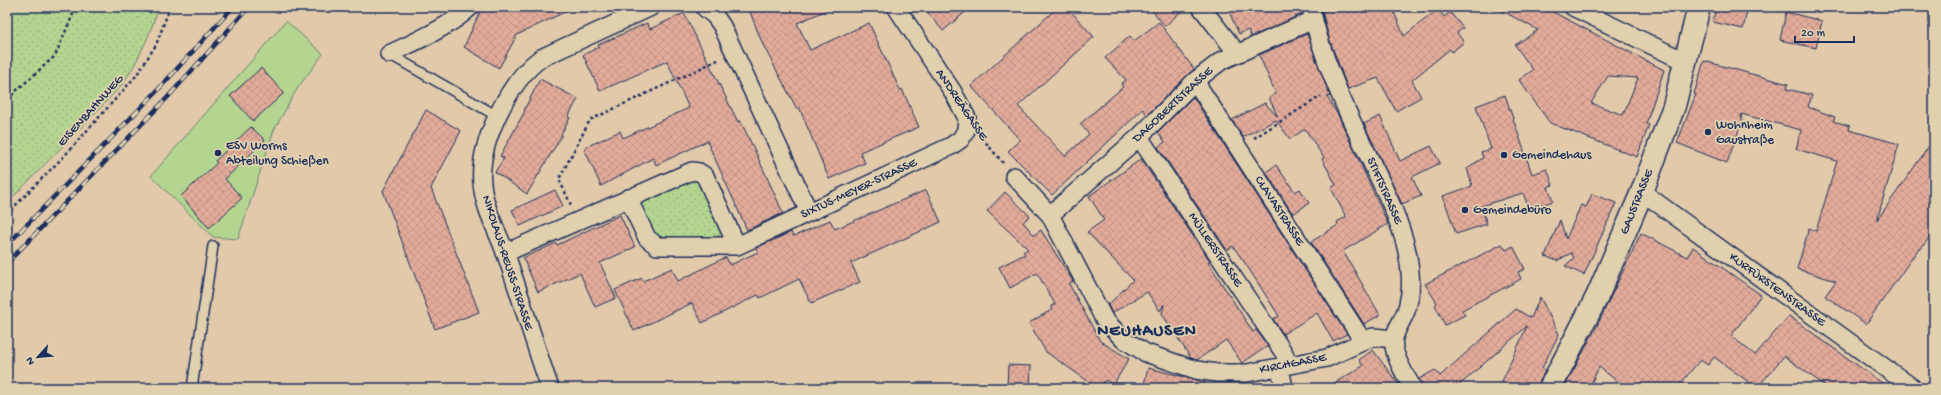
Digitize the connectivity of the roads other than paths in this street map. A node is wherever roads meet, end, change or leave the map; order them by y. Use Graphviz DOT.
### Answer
graph roads {
  1 [pos="470,7"];
  2 [pos="651,7"];
  3 [pos="704,7"];
  4 [pos="896,7"];
  5 [pos="1201,7"];
  6 [pos="1573,7"];
  7 [pos="1699,7"];
  8 [pos="1312,14"];
  9 [pos="1237,53"];
  10 [pos="389,54"];
  11 [pos="1686,62"];
  12 [pos="1196,81"];
  13 [pos="497,116"];
  14 [pos="967,118"];
  15 [pos="1139,137"];
  16 [pos="1014,176"];
  17 [pos="1642,192"];
  18 [pos="628,198"];
  19 [pos="809,212"];
  20 [pos="1050,216"];
  21 [pos="213,246"];
  22 [pos="737,246"];
  23 [pos="505,253"];
  24 [pos="1394,339"];
  25 [pos="1363,341"];
  26 [pos="1284,366"];
  27 [pos="192,388"];
  28 [pos="550,388"];
  29 [pos="1284,388"];
  30 [pos="1413,388"];
  31 [pos="1550,388"];
  32 [pos="1913,388"];
  1 -- 10 [label="street"];
  2 -- 13 [label="street, NIKOLAUS-REUSS-STRASSE"];
  3 -- 19 [label="street"];
  4 -- 14 [label="street, ANDREÄGASSE"];
  5 -- 9 [label="street"];
  6 -- 11 [label="street"];
  7 -- 11 [label="main road, GAUSTRASSE"];
  8 -- 9 [label="street, DAGOBERTSTRASSE"];
  8 -- 24 [label="street, STIFTSTRASSE"];
  9 -- 12 [label="street, DAGOBERTSTRASSE"];
  10 -- 13 [label="lane"];
  11 -- 17 [label="main road, GAUSTRASSE"];
  12 -- 15 [label="street, DAGOBERTSTRASSE"];
  12 -- 25 [label="street, CLAVASTRASSE"];
  13 -- 23 [label="street, NIKOLAUS-REUSS-STRASSE"];
  14 -- 19 [label="street, SIXTUS-MEYER-STRASSE"];
  15 -- 20 [label="street, DAGOBERTSTRASSE"];
  15 -- 26 [label="street, MÜLLERSTRASSE"];
  16 -- 20 [label="street"];
  17 -- 31 [label="main road, GAUSTRASSE"];
  17 -- 32 [label="street, KURFÜRSTENSTRASSE"];
  18 -- 22 [label="street, SIXTUS-MEYER-STRASSE"];
  18 -- 22 [label="street"];
  18 -- 23 [label="street"];
  19 -- 22 [label="street, SIXTUS-MEYER-STRASSE"];
  20 -- 26 [label="street, KIRCHGASSE"];
  21 -- 27 [label="lane"];
  23 -- 28 [label="street, NIKOLAUS-REUSS-STRASSE"];
  24 -- 25 [label="street, KIRCHGASSE"];
  24 -- 30 [label="street"];
  25 -- 26 [label="street, KIRCHGASSE"];
  26 -- 29 [label="street, MÜLLERSTRASSE"];
}
